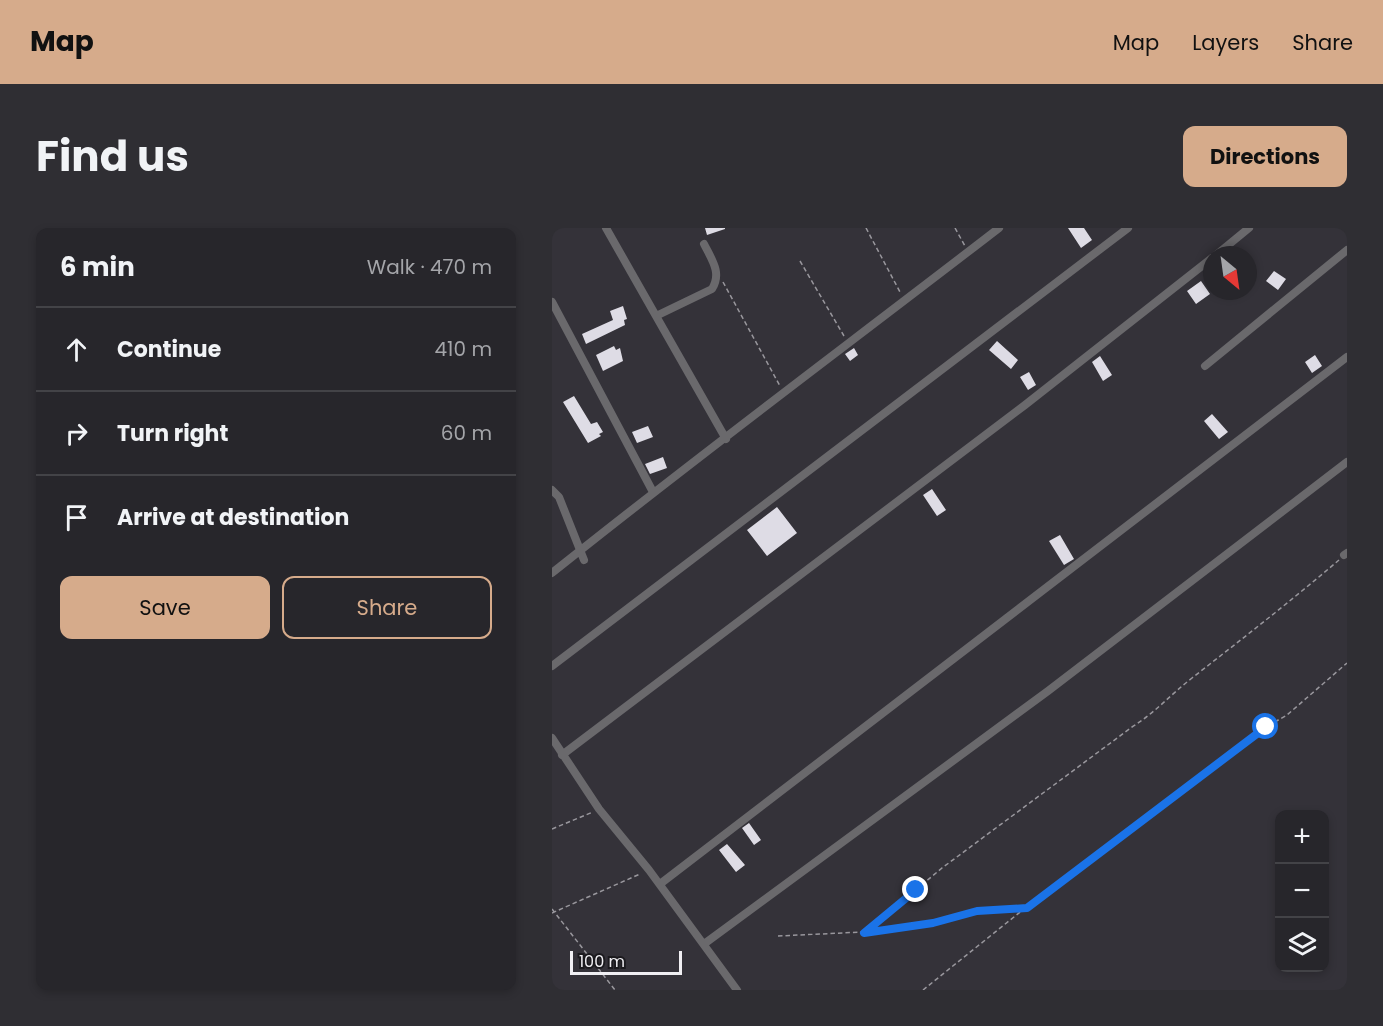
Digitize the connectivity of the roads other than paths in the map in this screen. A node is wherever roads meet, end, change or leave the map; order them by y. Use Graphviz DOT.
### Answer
graph roads {
  1 [pos="606,228"];
  2 [pos="999,228"];
  3 [pos="1128,228"];
  4 [pos="1249,228"];
  5 [pos="704,244"];
  6 [pos="1227,246"];
  7 [pos="1347,250"];
  8 [pos="1203,265"];
  9 [pos="552,302"];
  10 [pos="656,316"];
  11 [pos="1347,357"];
  12 [pos="1205,366"];
  13 [pos="726,439"];
  14 [pos="1347,462"];
  15 [pos="552,490"];
  16 [pos="653,492"];
  17 [pos="579,551"];
  18 [pos="584,560"];
  19 [pos="552,573"];
  20 [pos="552,666"];
  21 [pos="552,738"];
  22 [pos="562,755"];
  23 [pos="660,884"];
  24 [pos="704,944"];
  25 [pos="737,990"];
  1 -- 10 [label="street"];
  2 -- 13 [label="street"];
  3 -- 20 [label="street"];
  4 -- 6 [label="street"];
  5 -- 10 [label="street"];
  7 -- 12 [label="street"];
  8 -- 22 [label="street"];
  9 -- 16 [label="street"];
  10 -- 13 [label="street"];
  11 -- 23 [label="street"];
  13 -- 16 [label="street"];
  14 -- 24 [label="street"];
  15 -- 17 [label="street"];
  16 -- 17 [label="street"];
  17 -- 18 [label="street"];
  17 -- 19 [label="street"];
  21 -- 22 [label="street"];
  22 -- 23 [label="street"];
  23 -- 24 [label="street"];
  24 -- 25 [label="street"];
}
